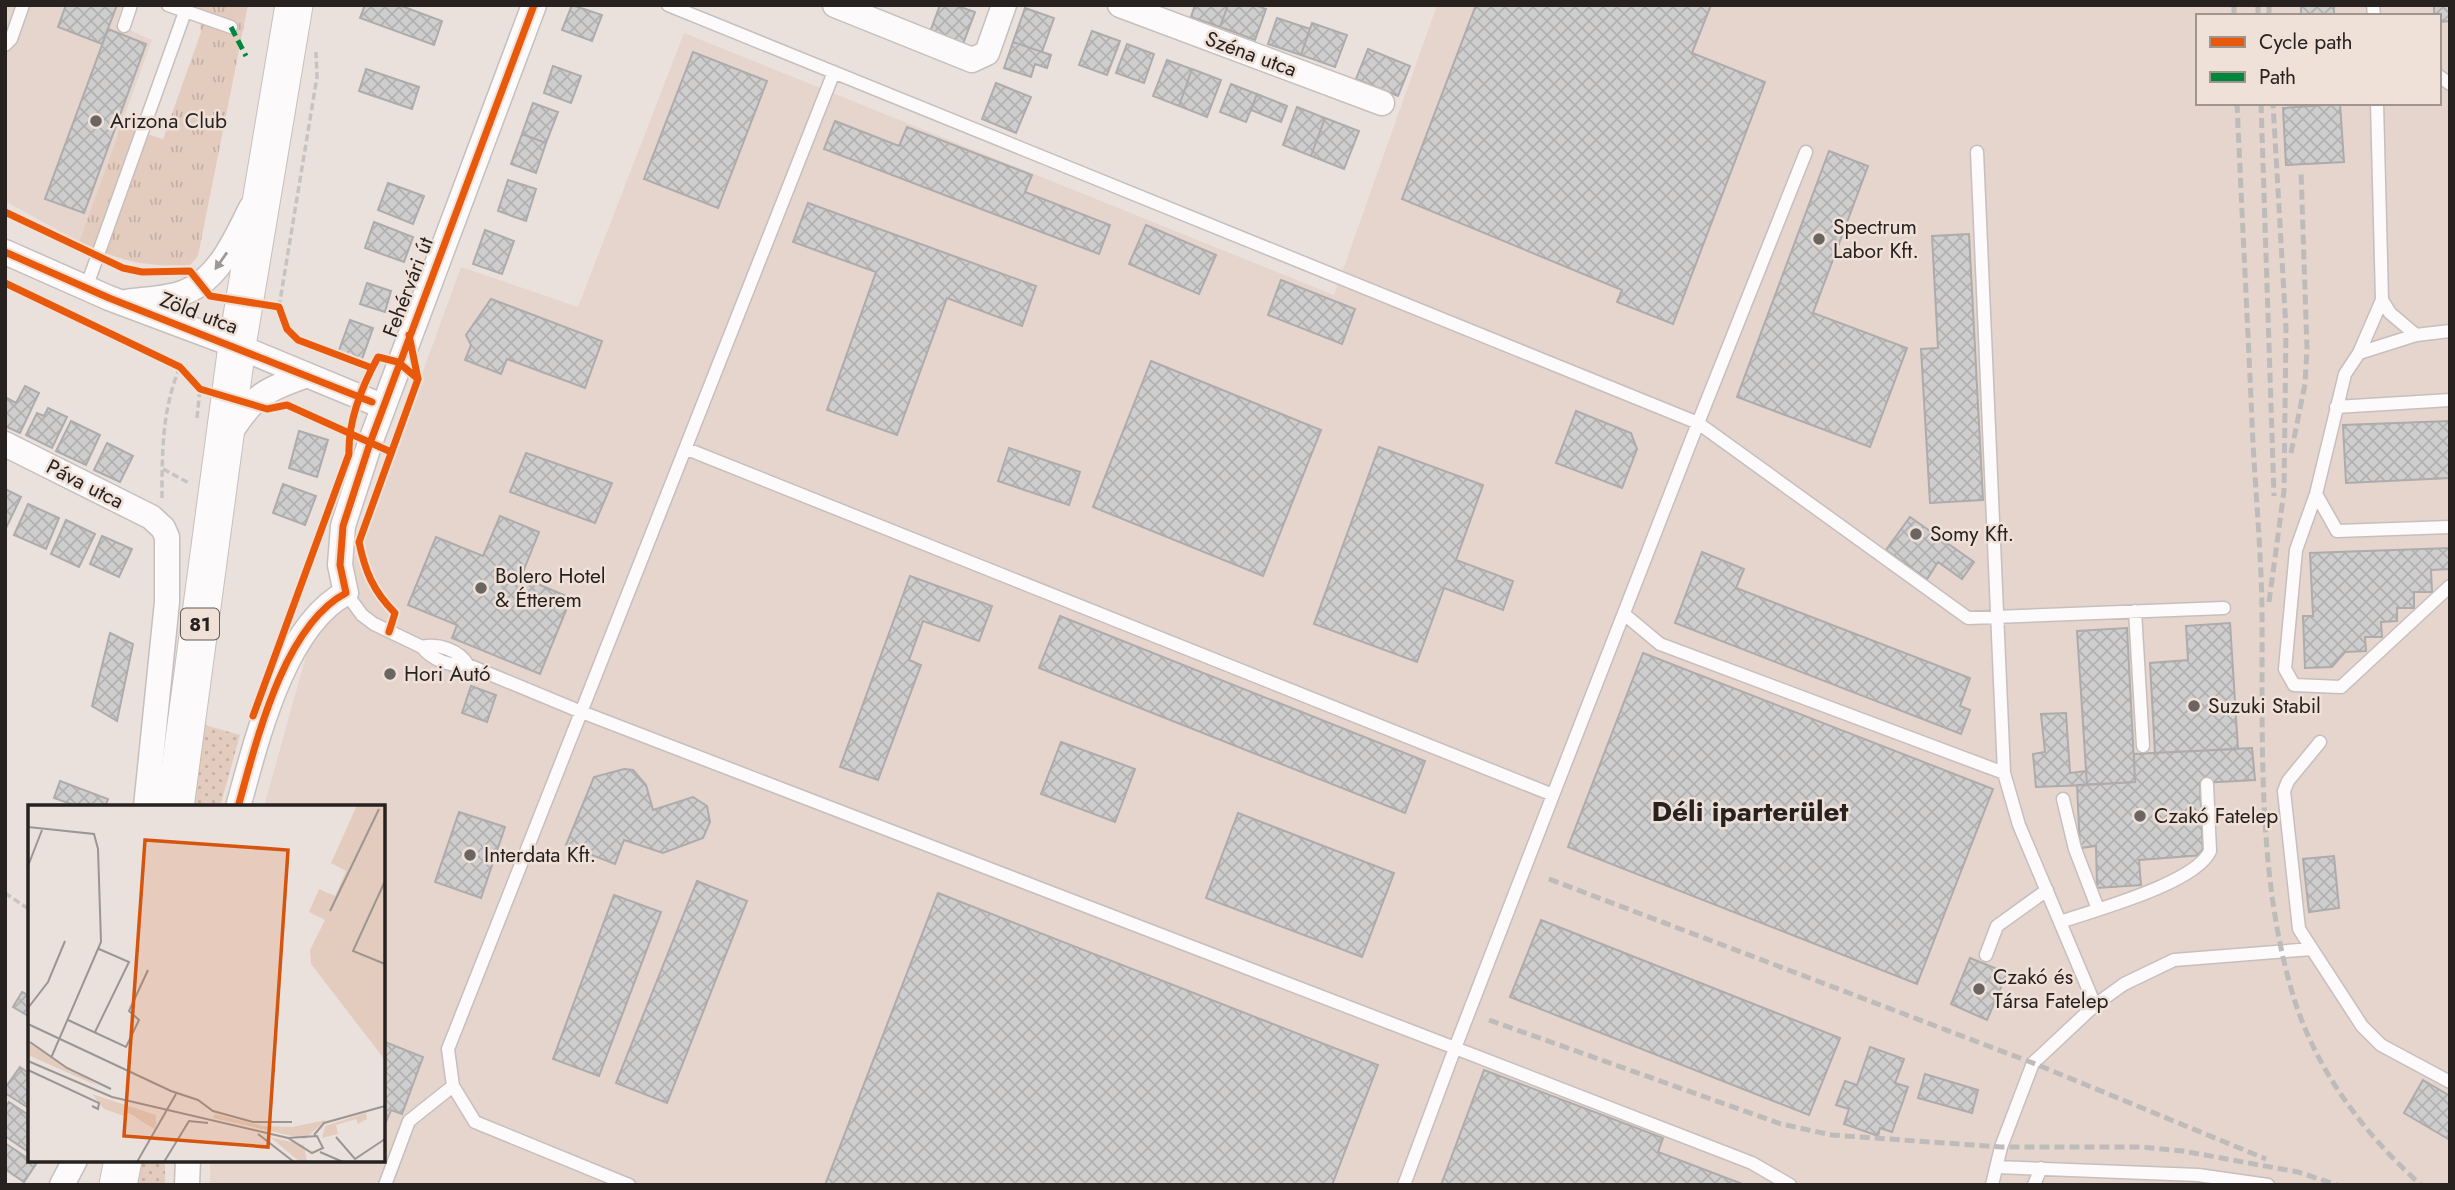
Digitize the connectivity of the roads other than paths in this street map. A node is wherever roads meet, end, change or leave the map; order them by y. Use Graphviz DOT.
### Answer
graph roads {
  1 [pos="23,5"];
  2 [pos="131,5"];
  3 [pos="168,5"];
  4 [pos="294,5"];
  5 [pos="534,5"];
  6 [pos="668,5"];
  7 [pos="835,5"];
  8 [pos="1004,5"];
  9 [pos="1120,5"];
  10 [pos="185,12"];
  11 [pos="124,26"];
  12 [pos="231,27"];
  13 [pos="5,45"];
  14 [pos="834,72"];
  15 [pos="1382,103"];
  16 [pos="2377,105"];
  17 [pos="1806,152"];
  18 [pos="1977,152"];
  19 [pos="265,179"];
  20 [pos="5,252"];
  21 [pos="86,288"];
  22 [pos="2382,300"];
  23 [pos="122,303"];
  24 [pos="2450,331"];
  25 [pos="2416,335"];
  26 [pos="237,346"];
  27 [pos="2359,353"];
  28 [pos="307,375"];
  29 [pos="2450,400"];
  30 [pos="382,406"];
  31 [pos="2336,407"];
  32 [pos="1698,423"];
  33 [pos="225,441"];
  34 [pos="5,444"];
  35 [pos="687,449"];
  36 [pos="2316,494"];
  37 [pos="2450,527"];
  38 [pos="2450,586"];
  39 [pos="346,593"];
  40 [pos="2224,608"];
  41 [pos="2135,611"];
  42 [pos="1624,614"];
  43 [pos="1998,618"];
  44 [pos="579,711"];
  45 [pos="2320,742"];
  46 [pos="2143,746"];
  47 [pos="2004,773"];
  48 [pos="2207,784"];
  49 [pos="1553,795"];
  50 [pos="2063,799"];
  51 [pos="146,805"];
  52 [pos="175,805"];
  53 [pos="239,805"];
  54 [pos="2047,890"];
  55 [pos="2098,909"];
  56 [pos="2060,922"];
  57 [pos="2312,949"];
  58 [pos="1986,955"];
  59 [pos="2095,1005"];
  60 [pos="1455,1048"];
  61 [pos="2450,1082"];
  62 [pos="453,1086"];
  63 [pos="74,1162"];
  64 [pos="123,1162"];
  65 [pos="188,1162"];
  66 [pos="1997,1167"];
  67 [pos="2041,1168"];
  68 [pos="62,1185"];
  69 [pos="118,1185"];
  70 [pos="187,1185"];
  71 [pos="384,1185"];
  72 [pos="629,1185"];
  73 [pos="1404,1185"];
  74 [pos="1790,1185"];
  75 [pos="1992,1185"];
  76 [pos="2034,1185"];
  77 [pos="2268,1185"];
  1 -- 13 [label="lane"];
  2 -- 11 [label="lane"];
  3 -- 10 [label="lane"];
  4 -- 19 [label="main road, 81"];
  5 -- 30 [label="street, Fehérvári út"];
  6 -- 14 [label="lane"];
  7 -- 8 [label="street"];
  9 -- 15 [label="street, Széna utca"];
  10 -- 12 [label="lane"];
  10 -- 21 [label="lane"];
  14 -- 32 [label="lane"];
  14 -- 35 [label="lane"];
  16 -- 22 [label="lane"];
  17 -- 32 [label="lane"];
  18 -- 43 [label="lane"];
  19 -- 23 [label="street, Zöld utca, one-way"];
  19 -- 26 [label="main road, 81"];
  20 -- 21 [label="street, Zöld utca"];
  21 -- 23 [label="street, Zöld utca"];
  22 -- 25 [label="lane"];
  22 -- 27 [label="lane"];
  23 -- 26 [label="street, Zöld utca"];
  24 -- 25 [label="lane"];
  25 -- 27 [label="lane"];
  26 -- 28 [label="street, Zöld utca"];
  26 -- 33 [label="main road, 81"];
  27 -- 31 [label="lane"];
  28 -- 30 [label="street, Zöld utca"];
  28 -- 33 [label="street"];
  29 -- 31 [label="lane"];
  30 -- 39 [label="street, Fehérvári út"];
  31 -- 36 [label="lane"];
  32 -- 42 [label="lane"];
  32 -- 43 [label="lane"];
  33 -- 52 [label="main road, 81"];
  34 -- 51 [label="street, Páva utca"];
  35 -- 44 [label="lane"];
  35 -- 49 [label="lane"];
  36 -- 37 [label="lane"];
  36 -- 38 [label="lane"];
  39 -- 44 [label="lane"];
  39 -- 53 [label="street"];
  40 -- 41 [label="lane"];
  41 -- 43 [label="lane"];
  41 -- 46 [label="lane"];
  42 -- 47 [label="lane"];
  42 -- 49 [label="lane"];
  43 -- 47 [label="lane"];
  44 -- 60 [label="lane"];
  44 -- 62 [label="lane"];
  45 -- 57 [label="lane"];
  47 -- 54 [label="lane"];
  48 -- 55 [label="lane"];
  49 -- 60 [label="lane"];
  50 -- 55 [label="lane"];
  54 -- 56 [label="lane"];
  54 -- 58 [label="lane"];
  55 -- 56 [label="lane"];
  56 -- 59 [label="lane"];
  57 -- 59 [label="lane"];
  57 -- 61 [label="lane"];
  59 -- 66 [label="lane"];
  60 -- 73 [label="lane"];
  60 -- 74 [label="lane"];
  62 -- 71 [label="lane"];
  62 -- 72 [label="lane"];
  63 -- 68 [label="street"];
  64 -- 69 [label="main road"];
  65 -- 70 [label="street"];
  66 -- 67 [label="lane"];
  66 -- 75 [label="lane"];
  67 -- 76 [label="lane"];
  67 -- 77 [label="lane"];
}
